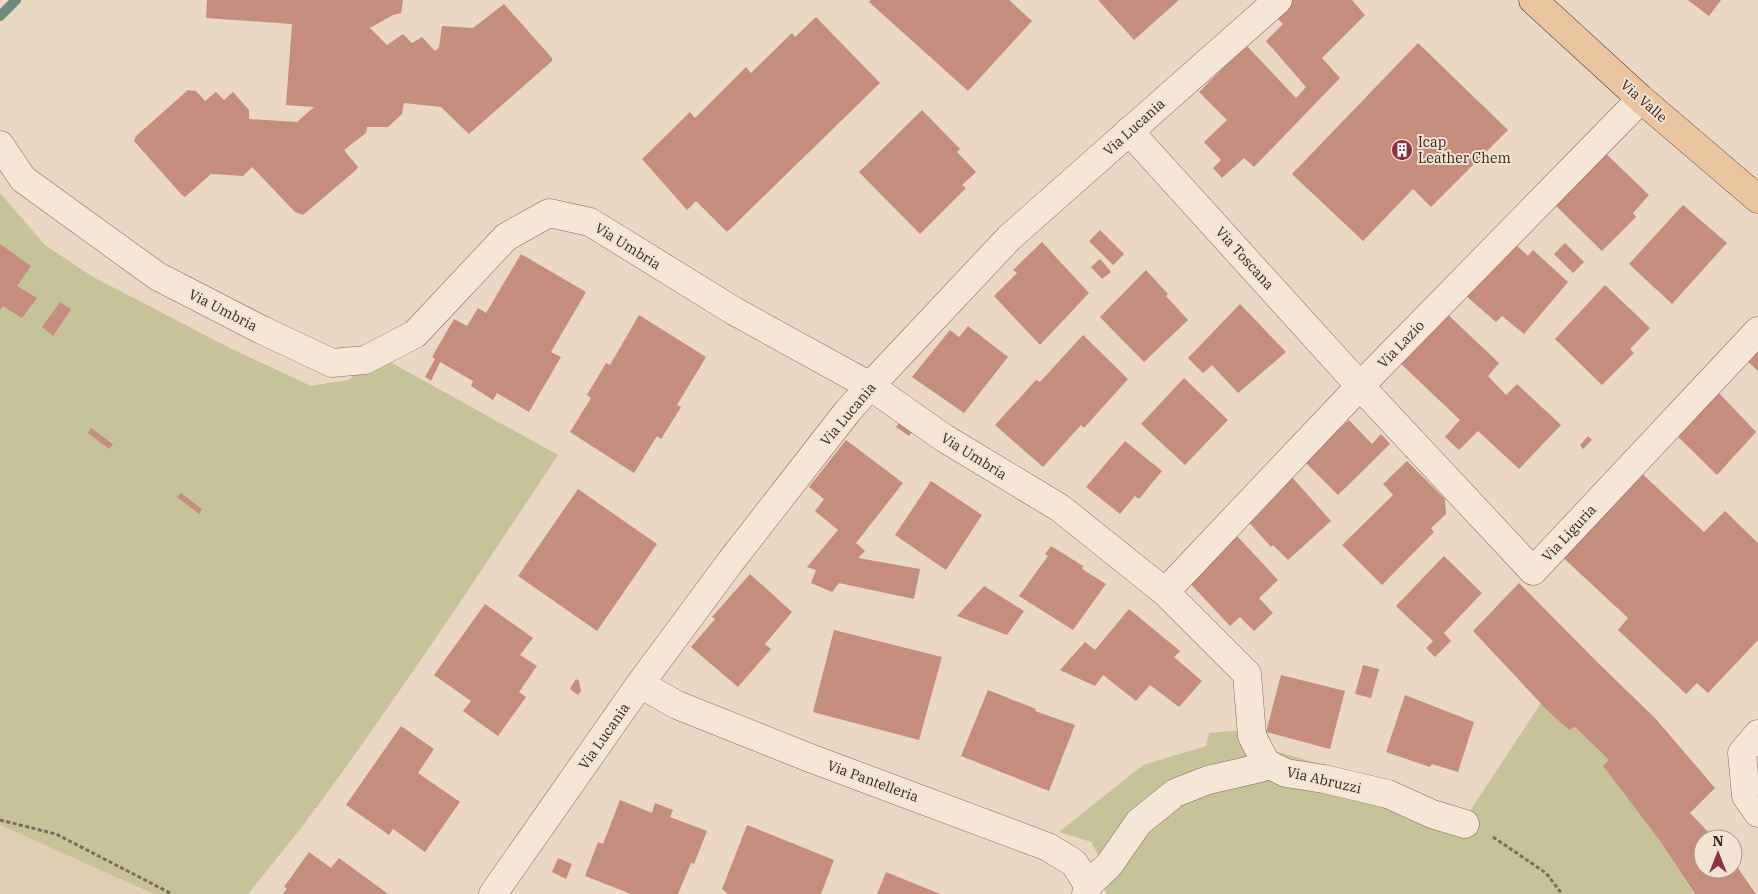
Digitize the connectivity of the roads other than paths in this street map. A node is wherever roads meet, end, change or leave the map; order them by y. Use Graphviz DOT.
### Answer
graph roads {
  1 [pos="1278,0"];
  2 [pos="1533,0"];
  3 [pos="1641,99"];
  4 [pos="1129,131"];
  5 [pos="0,145"];
  6 [pos="1758,199"];
  7 [pos="1758,331"];
  8 [pos="870,386"];
  9 [pos="1360,386"];
  10 [pos="1165,592"];
  11 [pos="640,684"];
  12 [pos="1758,734"];
  13 [pos="1266,763"];
  14 [pos="1758,813"];
  15 [pos="1465,824"];
  16 [pos="1087,889"];
  17 [pos="493,894"];
  1 -- 4 [label="street, Via Lucania"];
  2 -- 3 [label="main road, Via Valle"];
  3 -- 6 [label="main road, Via Valle"];
  3 -- 9 [label="street, Via Lazio"];
  4 -- 8 [label="street, Via Lucania"];
  4 -- 9 [label="street, Via Toscana"];
  5 -- 8 [label="street, Via Umbria"];
  7 -- 9 [label="street, Via Liguria"];
  8 -- 10 [label="street, Via Umbria"];
  8 -- 11 [label="street, Via Lucania"];
  9 -- 10 [label="street, Via Lazio"];
  10 -- 13 [label="street"];
  11 -- 16 [label="street, Via Pantelleria"];
  11 -- 17 [label="street, Via Lucania"];
  12 -- 14 [label="street"];
  13 -- 15 [label="street, Via Abruzzi"];
  13 -- 16 [label="street"];
}
